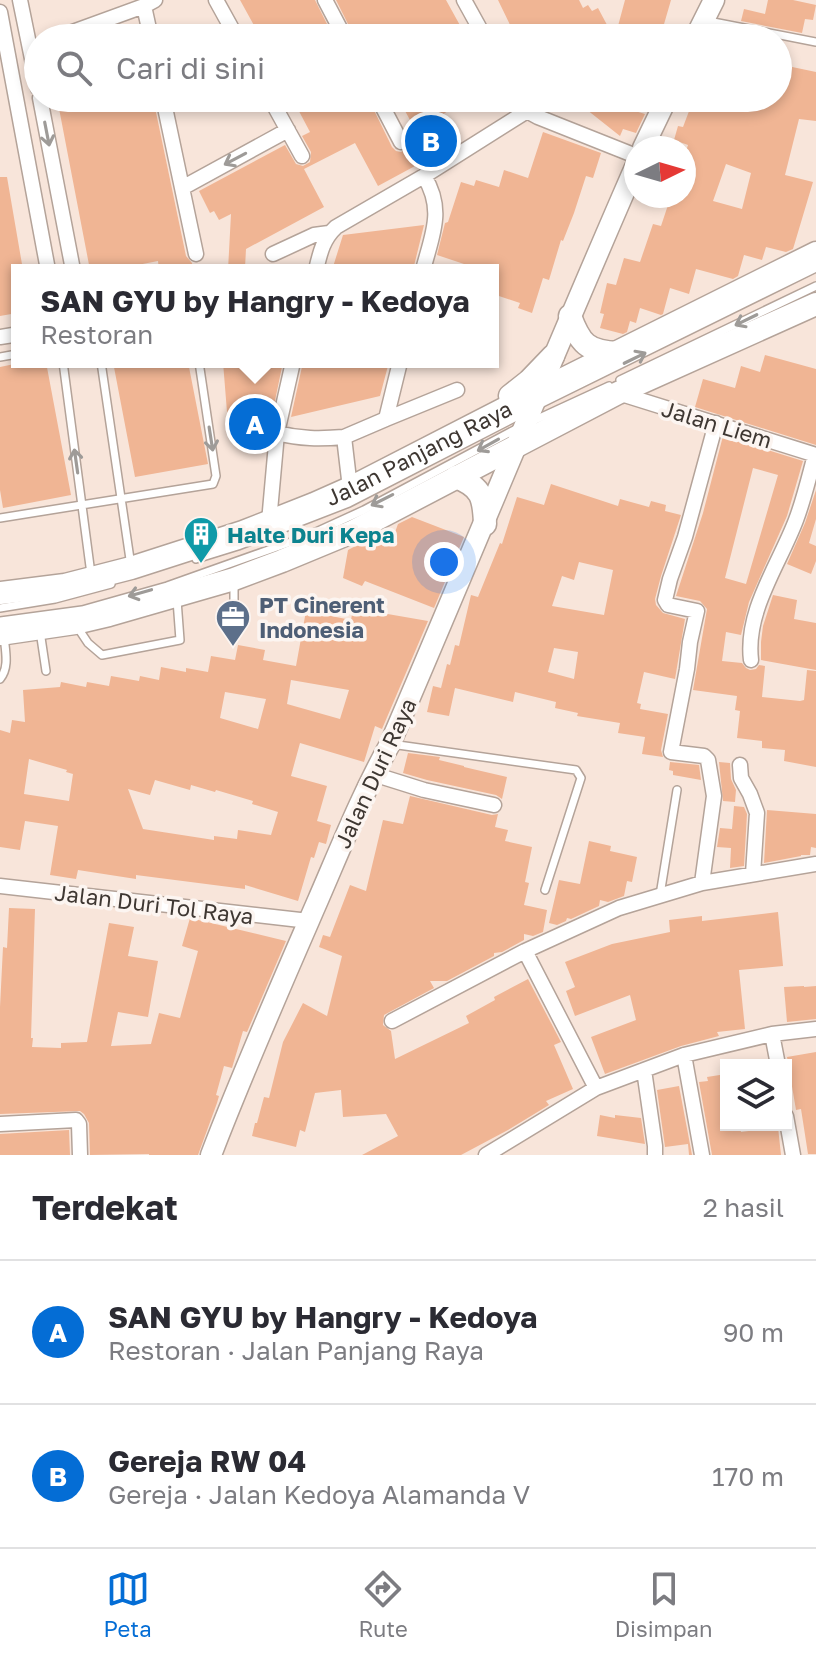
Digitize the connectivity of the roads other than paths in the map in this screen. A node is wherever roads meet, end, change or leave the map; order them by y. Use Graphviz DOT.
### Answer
graph roads {
  1 [pos="20,0"];
  2 [pos="216,0"];
  3 [pos="325,0"];
  4 [pos="464,0"];
  5 [pos="714,0"];
  6 [pos="149,3"];
  7 [pos="0,12"];
  8 [pos="27,24"];
  9 [pos="93,24"];
  10 [pos="150,24"];
  11 [pos="229,24"];
  12 [pos="338,24"];
  13 [pos="477,24"];
  14 [pos="702,24"];
  15 [pos="792,39"];
  16 [pos="816,42"];
  17 [pos="4,57"];
  18 [pos="43,112"];
  19 [pos="166,112"];
  20 [pos="278,112"];
  21 [pos="385,112"];
  22 [pos="525,112"];
  23 [pos="529,112"];
  24 [pos="660,112"];
  25 [pos="288,130"];
  26 [pos="649,136"];
  27 [pos="401,142"];
  28 [pos="624,151"];
  29 [pos="302,156"];
  30 [pos="54,170"];
  31 [pos="30,174"];
  32 [pos="424,176"];
  33 [pos="182,188"];
  34 [pos="624,192"];
  35 [pos="329,233"];
  36 [pos="816,253"];
  37 [pos="196,254"];
  38 [pos="273,254"];
  39 [pos="47,264"];
  40 [pos="72,264"];
  41 [pos="318,264"];
  42 [pos="425,264"];
  43 [pos="816,268"];
  44 [pos="816,286"];
  45 [pos="816,304"];
  46 [pos="570,316"];
  47 [pos="618,353"];
  48 [pos="553,356"];
  49 [pos="64,368"];
  50 [pos="102,368"];
  51 [pos="200,368"];
  52 [pos="292,368"];
  53 [pos="399,368"];
  54 [pos="457,390"];
  55 [pos="618,393"];
  56 [pos="528,417"];
  57 [pos="386,419"];
  58 [pos="716,423"];
  59 [pos="471,427"];
  60 [pos="277,433"];
  61 [pos="344,437"];
  62 [pos="816,455"];
  63 [pos="456,477"];
  64 [pos="350,488"];
  65 [pos="121,499"];
  66 [pos="82,505"];
  67 [pos="0,518"];
  68 [pos="269,522"];
  69 [pos="485,524"];
  70 [pos="187,561"];
  71 [pos="126,575"];
  72 [pos="92,579"];
  73 [pos="234,579"];
  74 [pos="0,593"];
  75 [pos="177,596"];
  76 [pos="0,608"];
  77 [pos="234,612"];
  78 [pos="75,623"];
  79 [pos="40,629"];
  80 [pos="1,630"];
  81 [pos="751,660"];
  82 [pos="46,671"];
  83 [pos="0,679"];
  84 [pos="390,744"];
  85 [pos="740,765"];
  86 [pos="373,774"];
  87 [pos="677,790"];
  88 [pos="494,805"];
  89 [pos="816,864"];
  90 [pos="753,874"];
  91 [pos="702,883"];
  92 [pos="0,886"];
  93 [pos="545,890"];
  94 [pos="660,896"];
  95 [pos="309,921"];
  96 [pos="525,951"];
  97 [pos="392,1021"];
  98 [pos="816,1029"];
  99 [pos="772,1034"];
  100 [pos="684,1055"];
  101 [pos="777,1059"];
  102 [pos="644,1070"];
  103 [pos="596,1088"];
  104 [pos="0,1124"];
  105 [pos="789,1131"];
  106 [pos="491,1154"];
  107 [pos="80,1155"];
  108 [pos="211,1155"];
  109 [pos="655,1155"];
  110 [pos="702,1155"];
  111 [pos="793,1155"];
  1 -- 8 [label="street"];
  2 -- 11 [label="street"];
  3 -- 12 [label="street"];
  4 -- 13 [label="street"];
  5 -- 14 [label="street"];
  6 -- 9 [label="street"];
  6 -- 10 [label="street"];
  7 -- 17 [label="street"];
  15 -- 16 [label="lane"];
  17 -- 31 [label="street"];
  18 -- 30 [label="street, one-way"];
  19 -- 33 [label="street"];
  20 -- 25 [label="street"];
  21 -- 27 [label="street"];
  22 -- 32 [label="street"];
  23 -- 28 [label="street"];
  24 -- 26 [label="street"];
  25 -- 29 [label="street"];
  25 -- 33 [label="street, one-way"];
  30 -- 31 [label="street"];
  30 -- 40 [label="street"];
  31 -- 39 [label="street"];
  32 -- 35 [label="street"];
  32 -- 42 [label="street"];
  33 -- 37 [label="street"];
  34 -- 46 [label="street, Jalan Duri Raya"];
  35 -- 38 [label="street"];
  35 -- 41 [label="street"];
  36 -- 47 [label="main road, Jalan Panjang Raya"];
  56 -- 43 [label="lane, one-way"];
  44 -- 56 [label="lane, one-way"];
  45 -- 55 [label="main road, Jalan Panjang Raya"];
  46 -- 47 [label="main road"];
  46 -- 48 [label="street, Jalan Duri Raya"];
  47 -- 56 [label="main road, Jalan Panjang Raya"];
  48 -- 56 [label="street, Jalan Duri Raya"];
  48 -- 59 [label="main road"];
  66 -- 49 [label="lane, one-way"];
  50 -- 65 [label="lane"];
  51 -- 65 [label="lane, one-way"];
  52 -- 60 [label="street"];
  53 -- 57 [label="street"];
  54 -- 57 [label="street"];
  55 -- 56 [label="main road, Jalan Panjang Raya"];
  55 -- 58 [label="street, Jalan Liem"];
  56 -- 59 [label="main road, Jalan Panjang Raya"];
  56 -- 63 [label="main road, Jalan Panjang Raya"];
  56 -- 69 [label="street, Jalan Duri Raya"];
  56 -- 70 [label="lane"];
  56 -- 80 [label="lane, one-way"];
  57 -- 61 [label="street"];
  58 -- 62 [label="street, Jalan Liem"];
  58 -- 91 [label="street"];
  59 -- 64 [label="main road, Jalan Panjang Raya"];
  60 -- 61 [label="street"];
  60 -- 68 [label="street"];
  61 -- 64 [label="street"];
  62 -- 81 [label="street"];
  63 -- 69 [label="main road"];
  63 -- 73 [label="main road, Jalan Panjang Raya"];
  64 -- 68 [label="main road, Jalan Panjang Raya"];
  65 -- 66 [label="lane"];
  65 -- 71 [label="lane"];
  66 -- 67 [label="lane"];
  66 -- 72 [label="lane"];
  68 -- 71 [label="main road, Jalan Panjang Raya"];
  69 -- 84 [label="street, Jalan Duri Raya"];
  71 -- 72 [label="main road, Jalan Panjang Raya"];
  71 -- 76 [label="lane"];
  72 -- 74 [label="main road, Jalan Panjang Raya"];
  73 -- 75 [label="main road, Jalan Panjang Raya"];
  73 -- 77 [label="lane"];
  75 -- 78 [label="main road, Jalan Panjang Raya"];
  75 -- 78 [label="lane"];
  78 -- 79 [label="main road, Jalan Panjang Raya"];
  79 -- 80 [label="main road, Jalan Panjang Raya"];
  79 -- 82 [label="lane"];
  80 -- 83 [label="lane"];
  84 -- 86 [label="street, Jalan Duri Raya"];
  84 -- 93 [label="lane"];
  85 -- 90 [label="street"];
  86 -- 88 [label="street"];
  86 -- 95 [label="street, Jalan Duri Raya"];
  87 -- 94 [label="lane"];
  89 -- 90 [label="street"];
  90 -- 91 [label="street"];
  91 -- 94 [label="street"];
  92 -- 95 [label="street, Jalan Duri Tol Raya"];
  94 -- 96 [label="street"];
  95 -- 108 [label="street, Jalan Duri Raya"];
  96 -- 97 [label="street"];
  96 -- 103 [label="street"];
  98 -- 99 [label="street"];
  99 -- 100 [label="street"];
  99 -- 101 [label="street"];
  100 -- 102 [label="street"];
  100 -- 110 [label="street"];
  102 -- 103 [label="street"];
  102 -- 109 [label="street"];
  103 -- 106 [label="street"];
  104 -- 107 [label="street"];
  105 -- 111 [label="street"];
}
